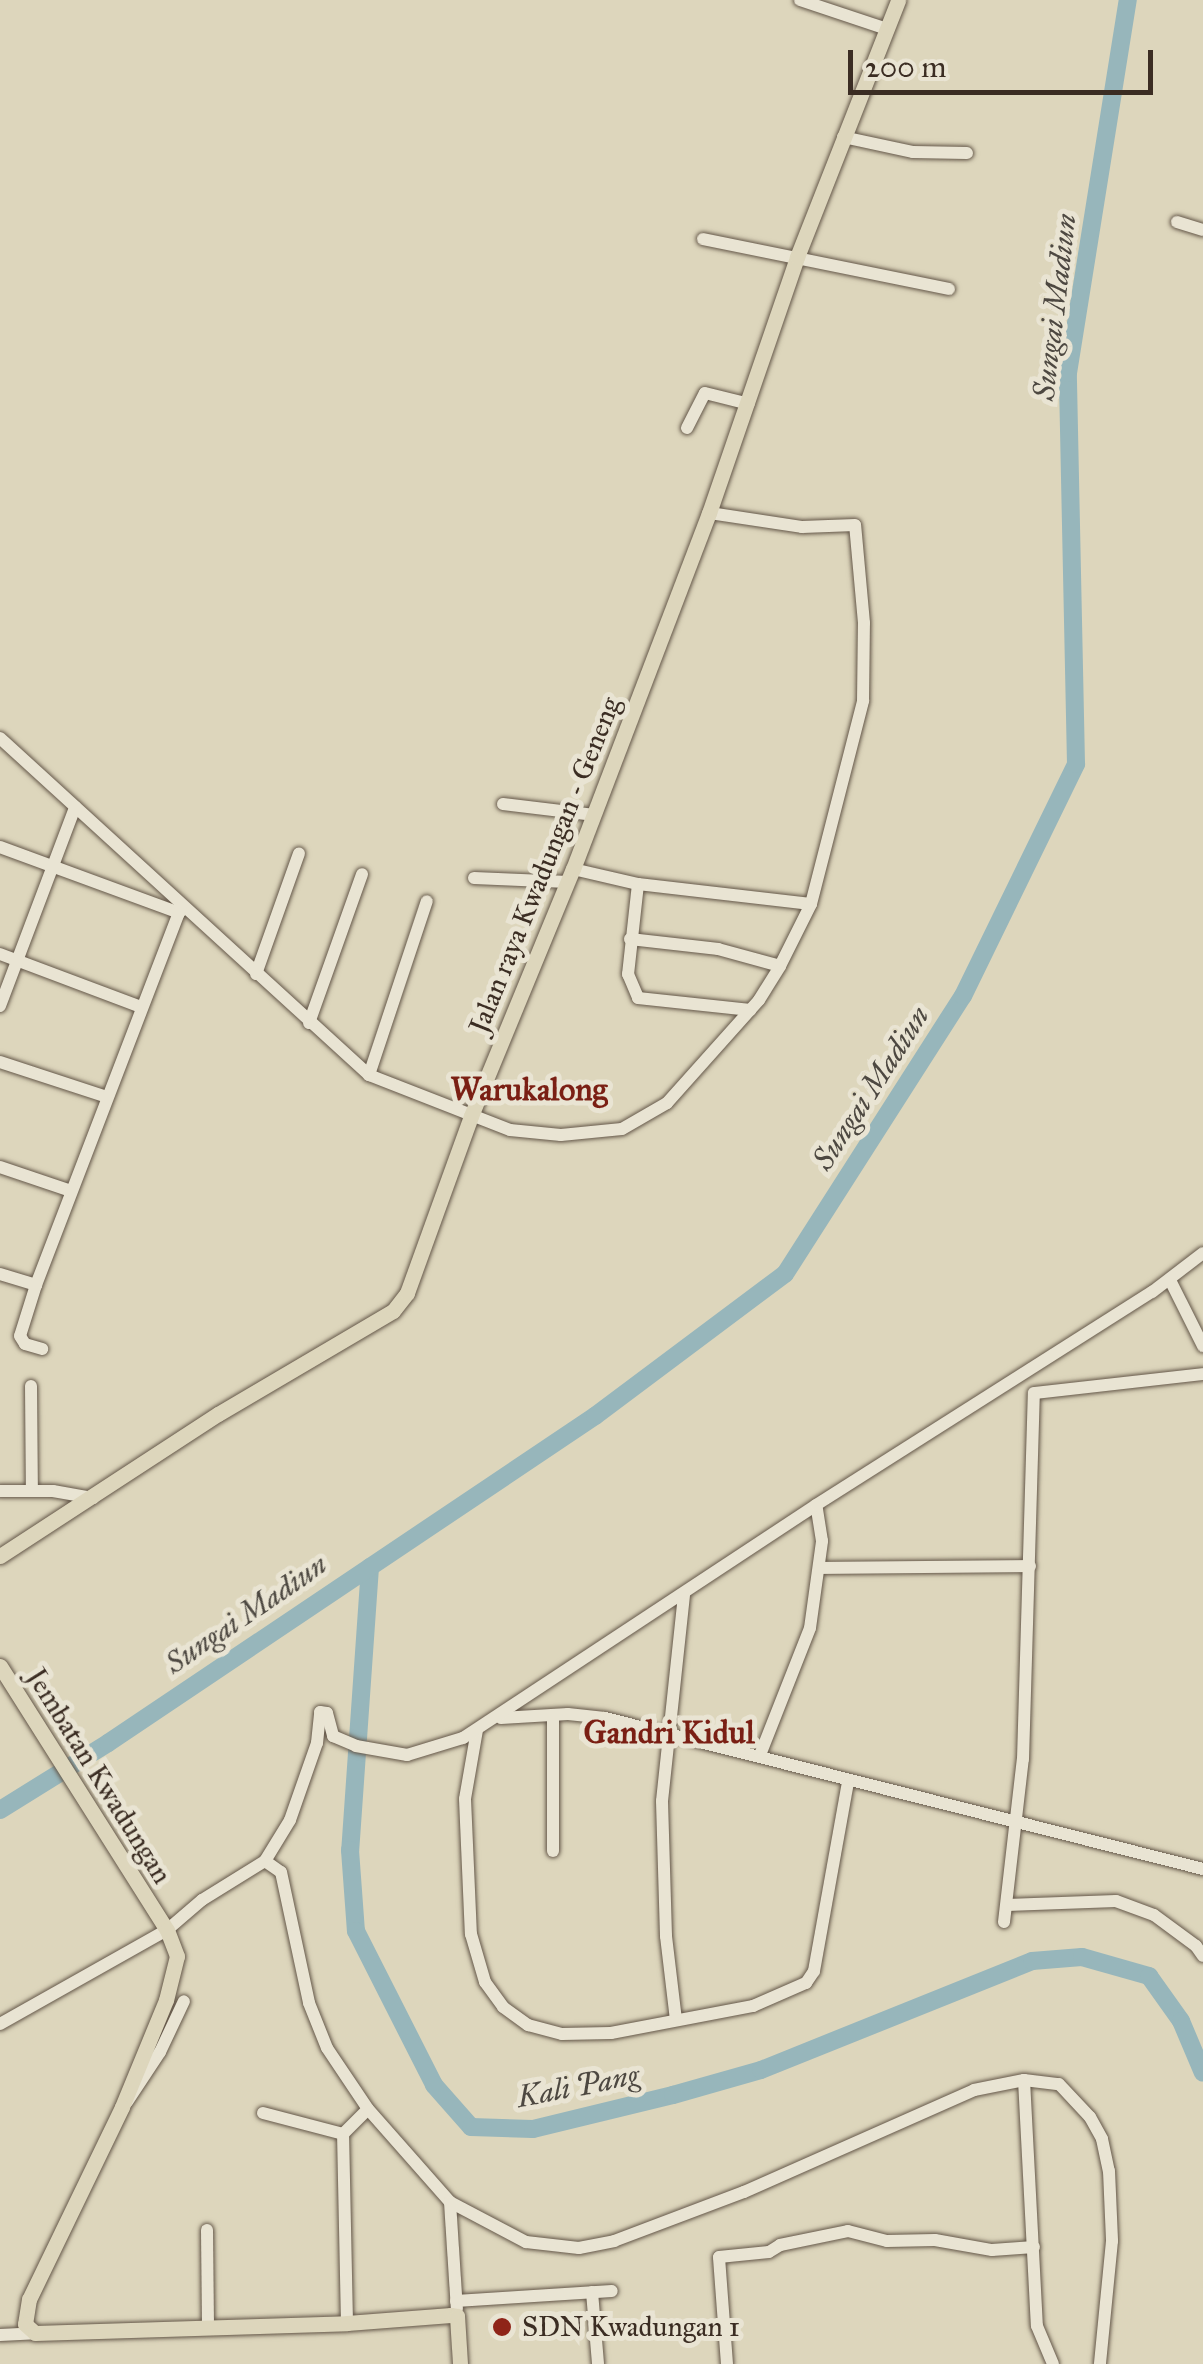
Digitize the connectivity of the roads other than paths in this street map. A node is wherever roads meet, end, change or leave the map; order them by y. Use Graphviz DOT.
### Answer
graph roads {
  1 [pos="800,0"];
  2 [pos="898,0"];
  3 [pos="887,29"];
  4 [pos="843,137"];
  5 [pos="967,153"];
  6 [pos="1177,222"];
  7 [pos="1203,230"];
  8 [pos="703,239"];
  9 [pos="798,257"];
  10 [pos="950,288"];
  11 [pos="749,404"];
  12 [pos="687,428"];
  13 [pos="709,513"];
  14 [pos="0,738"];
  15 [pos="503,804"];
  16 [pos="75,807"];
  17 [pos="594,815"];
  18 [pos="0,847"];
  19 [pos="298,853"];
  20 [pos="52,867"];
  21 [pos="362,874"];
  22 [pos="570,875"];
  23 [pos="474,878"];
  24 [pos="638,884"];
  25 [pos="427,901"];
  26 [pos="811,904"];
  27 [pos="181,910"];
  28 [pos="630,939"];
  29 [pos="0,954"];
  30 [pos="15,959"];
  31 [pos="780,966"];
  32 [pos="256,974"];
  33 [pos="0,1006"];
  34 [pos="142,1006"];
  35 [pos="750,1010"];
  36 [pos="308,1023"];
  37 [pos="0,1062"];
  38 [pos="369,1075"];
  39 [pos="107,1097"];
  40 [pos="471,1116"];
  41 [pos="0,1167"];
  42 [pos="71,1191"];
  43 [pos="1203,1253"];
  44 [pos="0,1274"];
  45 [pos="1170,1280"];
  46 [pos="36,1285"];
  47 [pos="1203,1346"];
  48 [pos="42,1350"];
  49 [pos="1203,1374"];
  50 [pos="31,1386"];
  51 [pos="32,1491"];
  52 [pos="0,1492"];
  53 [pos="93,1498"];
  54 [pos="816,1505"];
  55 [pos="0,1556"];
  56 [pos="1030,1566"];
  57 [pos="820,1568"];
  58 [pos="684,1594"];
  59 [pos="0,1666"];
  60 [pos="553,1715"];
  61 [pos="499,1718"];
  62 [pos="476,1730"];
  63 [pos="668,1733"];
  64 [pos="760,1755"];
  65 [pos="848,1782"];
  66 [pos="1016,1822"];
  67 [pos="553,1851"];
  68 [pos="265,1861"];
  69 [pos="1203,1869"];
  70 [pos="1007,1906"];
  71 [pos="1004,1922"];
  72 [pos="167,1930"];
  73 [pos="1203,1956"];
  74 [pos="184,2001"];
  75 [pos="676,2020"];
  76 [pos="0,2024"];
  77 [pos="1024,2080"];
  78 [pos="122,2107"];
  79 [pos="368,2109"];
  80 [pos="263,2113"];
  81 [pos="343,2134"];
  82 [pos="450,2202"];
  83 [pos="207,2230"];
  84 [pos="1034,2247"];
  85 [pos="612,2291"];
  86 [pos="592,2292"];
  87 [pos="457,2309"];
  88 [pos="23,2314"];
  89 [pos="346,2323"];
  90 [pos="208,2326"];
  91 [pos="35,2332"];
  92 [pos="0,2335"];
  93 [pos="460,2364"];
  94 [pos="598,2364"];
  95 [pos="726,2364"];
  96 [pos="1053,2364"];
  97 [pos="1100,2364"];
  1 -- 3 [label="street"];
  2 -- 3 [label="main road, Jalan raya Kwadungan - Geneng"];
  3 -- 4 [label="main road, Jalan raya Kwadungan - Geneng"];
  4 -- 5 [label="street"];
  4 -- 9 [label="main road, Jalan raya Kwadungan - Geneng"];
  6 -- 7 [label="street"];
  8 -- 9 [label="street"];
  9 -- 10 [label="street"];
  9 -- 11 [label="main road, Jalan raya Kwadungan - Geneng"];
  11 -- 12 [label="street"];
  11 -- 13 [label="main road, Jalan raya Kwadungan - Geneng"];
  13 -- 17 [label="main road, Jalan raya Kwadungan - Geneng"];
  13 -- 26 [label="street"];
  14 -- 16 [label="street"];
  15 -- 17 [label="street"];
  16 -- 20 [label="street"];
  16 -- 27 [label="street"];
  17 -- 22 [label="main road, Jalan raya Kwadungan - Geneng"];
  18 -- 20 [label="street"];
  19 -- 32 [label="street"];
  20 -- 27 [label="street"];
  20 -- 30 [label="street"];
  21 -- 36 [label="street"];
  22 -- 23 [label="street"];
  22 -- 24 [label="street"];
  22 -- 40 [label="main road, Jalan raya Kwadungan - Geneng"];
  24 -- 26 [label="street"];
  24 -- 28 [label="street"];
  25 -- 38 [label="street"];
  26 -- 31 [label="street"];
  27 -- 32 [label="street"];
  27 -- 34 [label="street"];
  28 -- 31 [label="street"];
  28 -- 35 [label="street"];
  29 -- 30 [label="street"];
  30 -- 33 [label="street"];
  30 -- 34 [label="street"];
  31 -- 35 [label="street"];
  32 -- 36 [label="street"];
  34 -- 39 [label="street"];
  35 -- 40 [label="street"];
  36 -- 38 [label="street"];
  37 -- 39 [label="street"];
  38 -- 40 [label="street"];
  39 -- 42 [label="street"];
  40 -- 53 [label="main road, Jalan raya Kwadungan - Geneng"];
  41 -- 42 [label="street"];
  42 -- 46 [label="street"];
  43 -- 45 [label="street"];
  44 -- 46 [label="street"];
  45 -- 47 [label="street"];
  45 -- 54 [label="street"];
  46 -- 48 [label="street"];
  49 -- 56 [label="street"];
  50 -- 51 [label="street"];
  51 -- 52 [label="street"];
  51 -- 53 [label="street"];
  53 -- 55 [label="main road, Jalan raya Kwadungan - Geneng"];
  54 -- 57 [label="street"];
  54 -- 58 [label="street"];
  56 -- 57 [label="street"];
  56 -- 66 [label="street"];
  57 -- 64 [label="street"];
  58 -- 61 [label="street"];
  58 -- 63 [label="street"];
  59 -- 72 [label="main road, Jembatan Kwadungan"];
  60 -- 61 [label="street"];
  60 -- 63 [label="street"];
  60 -- 67 [label="street"];
  61 -- 62 [label="street"];
  62 -- 68 [label="street"];
  62 -- 75 [label="street"];
  63 -- 64 [label="street"];
  63 -- 75 [label="street"];
  64 -- 65 [label="street"];
  65 -- 66 [label="street"];
  65 -- 75 [label="street"];
  66 -- 69 [label="street"];
  66 -- 70 [label="street"];
  68 -- 72 [label="street"];
  68 -- 79 [label="street"];
  70 -- 71 [label="street"];
  70 -- 73 [label="street"];
  72 -- 76 [label="street"];
  72 -- 78 [label="main road"];
  74 -- 78 [label="street"];
  77 -- 82 [label="street"];
  77 -- 84 [label="street"];
  77 -- 97 [label="street"];
  78 -- 88 [label="main road"];
  79 -- 81 [label="street"];
  79 -- 82 [label="street"];
  80 -- 81 [label="street"];
  81 -- 89 [label="street"];
  82 -- 87 [label="street"];
  83 -- 90 [label="street"];
  84 -- 95 [label="street"];
  84 -- 96 [label="street"];
  85 -- 86 [label="street"];
  86 -- 87 [label="street"];
  86 -- 94 [label="street"];
  87 -- 89 [label="main road"];
  87 -- 93 [label="main road"];
  88 -- 91 [label="main road"];
  88 -- 92 [label="street"];
  89 -- 90 [label="main road"];
  90 -- 91 [label="main road"];
  91 -- 92 [label="street"];
}
